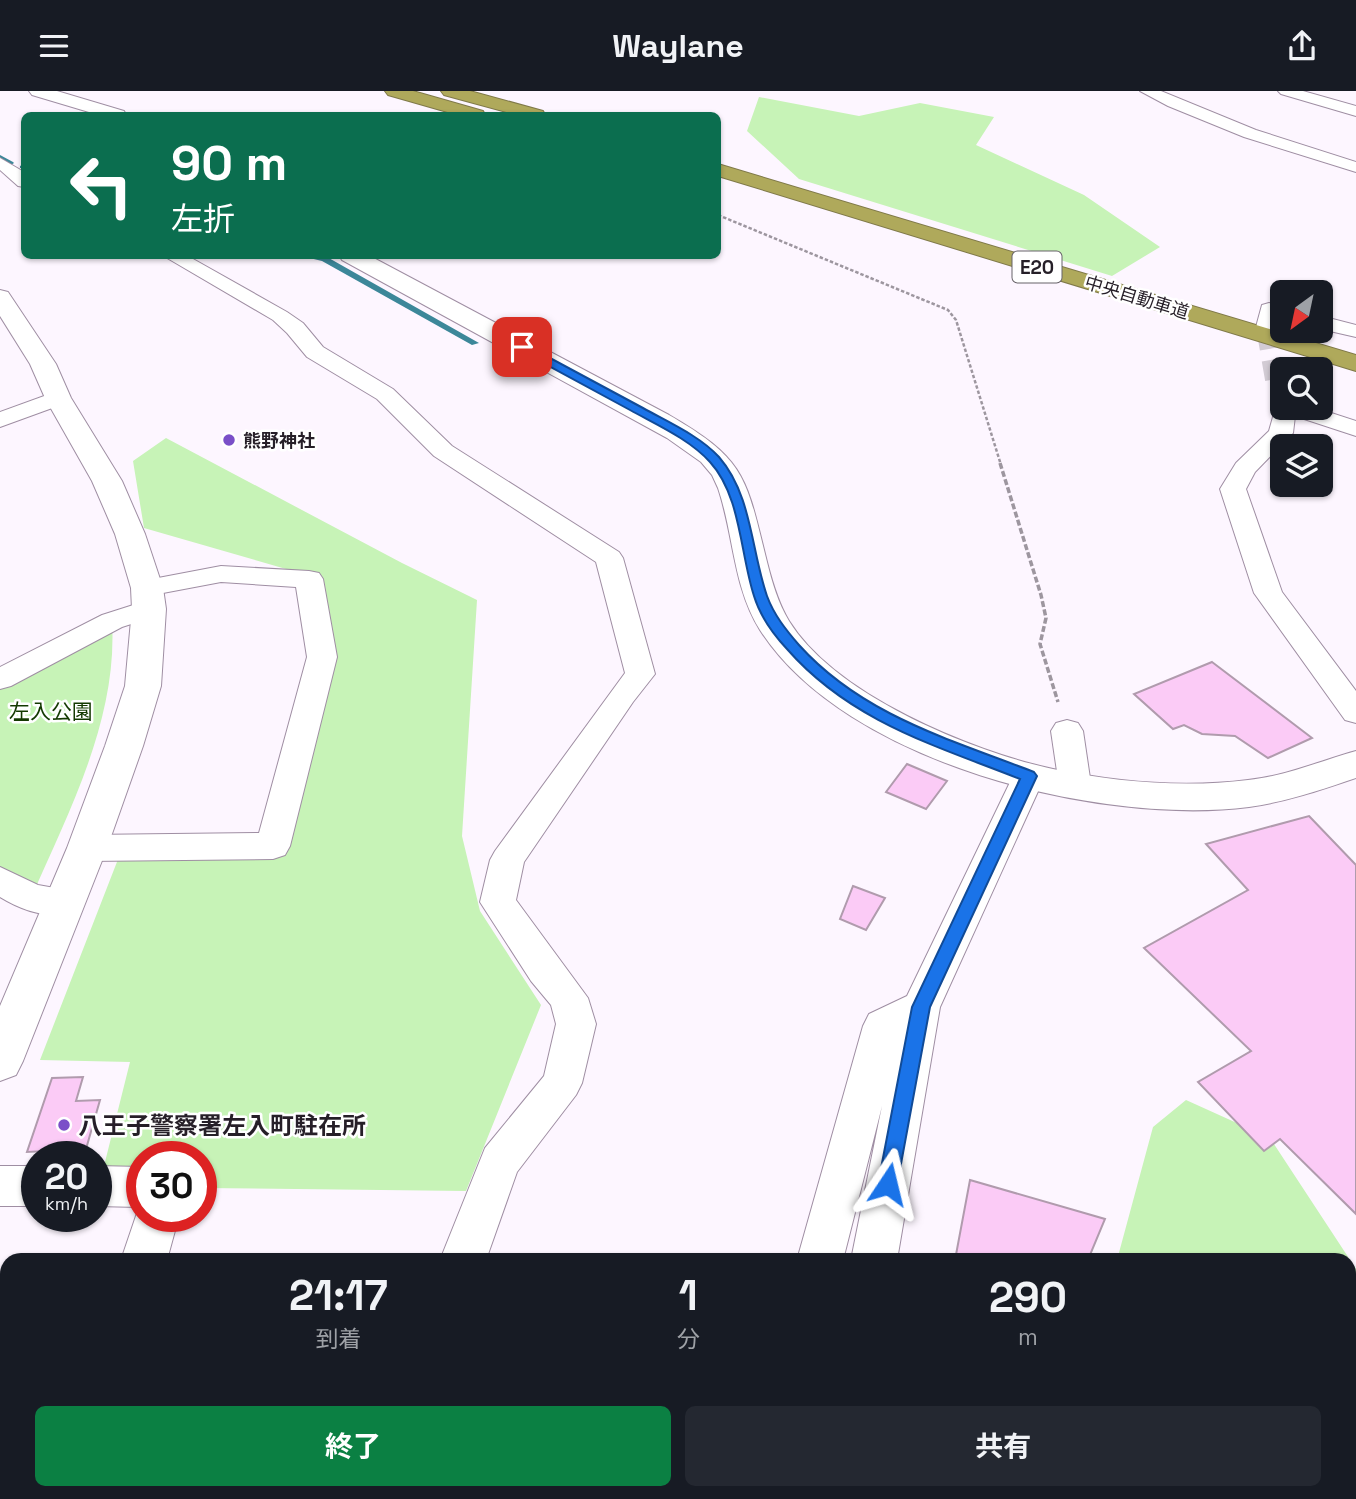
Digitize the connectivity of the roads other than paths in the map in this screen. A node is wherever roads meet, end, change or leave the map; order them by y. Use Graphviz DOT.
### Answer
graph roads {
  1 [pos="38,91"];
  2 [pos="394,91"];
  3 [pos="450,91"];
  4 [pos="1148,91"];
  5 [pos="1286,91"];
  6 [pos="1356,111"];
  7 [pos="107,112"];
  8 [pos="468,112"];
  9 [pos="525,112"];
  10 [pos="1356,167"];
  11 [pos="721,171"];
  12 [pos="721,189"];
  13 [pos="187,259"];
  14 [pos="356,259"];
  15 [pos="0,297"];
  16 [pos="1270,309"];
  17 [pos="1334,325"];
  18 [pos="1267,327"];
  19 [pos="1356,331"];
  20 [pos="1217,344"];
  21 [pos="1356,363"];
  22 [pos="1333,381"];
  23 [pos="1356,388"];
  24 [pos="58,398"];
  25 [pos="0,420"];
  26 [pos="1282,420"];
  27 [pos="1329,420"];
  28 [pos="1356,429"];
  29 [pos="148,598"];
  30 [pos="0,679"];
  31 [pos="1356,713"];
  32 [pos="1067,731"];
  33 [pos="1356,764"];
  34 [pos="1029,776"];
  35 [pos="1075,785"];
  36 [pos="87,848"];
  37 [pos="0,880"];
  38 [pos="64,902"];
  39 [pos="921,1007"];
  40 [pos="0,1061"];
  41 [pos="0,1186"];
  42 [pos="21,1186"];
  43 [pos="152,1232"];
  44 [pos="146,1253"];
  45 [pos="466,1253"];
  46 [pos="822,1253"];
  47 [pos="875,1253"];
  1 -- 7 [label="street"];
  2 -- 8 [label="highway"];
  3 -- 9 [label="highway"];
  4 -- 10 [label="street"];
  5 -- 6 [label="street"];
  11 -- 21 [label="highway, 中央自動車道 / E20"];
  12 -- 20 [label="highway, 中央自動車道 / E20"];
  13 -- 45 [label="street"];
  14 -- 34 [label="street"];
  15 -- 24 [label="street"];
  16 -- 18 [label="street"];
  17 -- 19 [label="street"];
  22 -- 23 [label="highway"];
  24 -- 25 [label="street"];
  24 -- 29 [label="street"];
  26 -- 31 [label="street"];
  27 -- 28 [label="street"];
  29 -- 30 [label="street"];
  29 -- 36 [label="street"];
  29 -- 36 [label="street"];
  32 -- 35 [label="street"];
  33 -- 35 [label="street"];
  34 -- 35 [label="street"];
  34 -- 39 [label="street"];
  36 -- 38 [label="street"];
  37 -- 38 [label="street"];
  38 -- 40 [label="street"];
  39 -- 46 [label="street"];
  39 -- 47 [label="street"];
  41 -- 42 [label="street"];
  43 -- 44 [label="street"];
}
